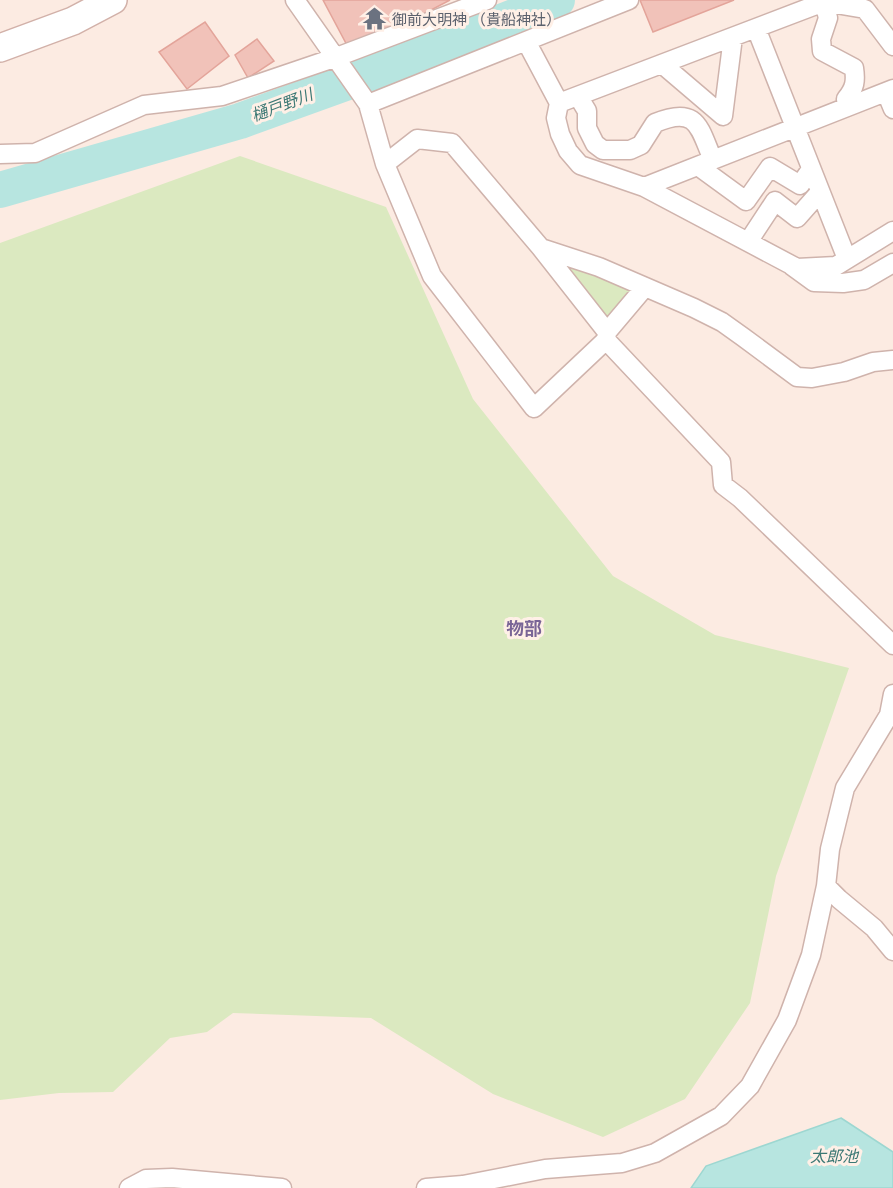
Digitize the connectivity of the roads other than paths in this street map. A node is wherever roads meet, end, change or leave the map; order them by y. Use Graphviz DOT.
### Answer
graph roads {
  1 [pos="113,0"];
  2 [pos="295,0"];
  3 [pos="487,0"];
  4 [pos="629,0"];
  5 [pos="824,2"];
  6 [pos="845,3"];
  7 [pos="756,28"];
  8 [pos="733,37"];
  9 [pos="526,41"];
  10 [pos="893,46"];
  11 [pos="0,48"];
  12 [pos="334,58"];
  13 [pos="662,64"];
  14 [pos="578,96"];
  15 [pos="891,97"];
  16 [pos="559,103"];
  17 [pos="368,104"];
  18 [pos="847,107"];
  19 [pos="795,128"];
  20 [pos="0,154"];
  21 [pos="706,163"];
  22 [pos="385,164"];
  23 [pos="811,169"];
  24 [pos="644,187"];
  25 [pos="820,192"];
  26 [pos="893,231"];
  27 [pos="748,242"];
  28 [pos="541,248"];
  29 [pos="847,259"];
  30 [pos="893,263"];
  31 [pos="792,266"];
  32 [pos="645,287"];
  33 [pos="607,336"];
  34 [pos="893,360"];
  35 [pos="893,645"];
  36 [pos="893,694"];
  37 [pos="826,886"];
  38 [pos="893,951"];
  39 [pos="145,1183"];
  40 [pos="129,1188"];
  41 [pos="282,1188"];
  42 [pos="426,1188"];
  1 -- 11 [label="main road"];
  2 -- 12 [label="street"];
  3 -- 12 [label="street"];
  4 -- 9 [label="street"];
  5 -- 6 [label="street"];
  5 -- 7 [label="street"];
  5 -- 18 [label="street"];
  6 -- 10 [label="street"];
  7 -- 8 [label="street"];
  7 -- 19 [label="street"];
  8 -- 13 [label="street"];
  8 -- 13 [label="street"];
  9 -- 16 [label="street"];
  9 -- 17 [label="street"];
  12 -- 17 [label="street"];
  12 -- 20 [label="street"];
  13 -- 14 [label="street"];
  14 -- 16 [label="street"];
  14 -- 21 [label="street"];
  15 -- 18 [label="street"];
  16 -- 24 [label="street"];
  17 -- 22 [label="street"];
  18 -- 19 [label="street"];
  19 -- 21 [label="street"];
  19 -- 23 [label="street"];
  21 -- 23 [label="street"];
  21 -- 24 [label="street"];
  22 -- 28 [label="street"];
  22 -- 33 [label="street"];
  23 -- 25 [label="street"];
  24 -- 27 [label="street"];
  25 -- 27 [label="street"];
  25 -- 29 [label="street"];
  26 -- 29 [label="street"];
  27 -- 31 [label="street"];
  28 -- 32 [label="street"];
  28 -- 33 [label="street"];
  29 -- 31 [label="street"];
  30 -- 31 [label="street"];
  32 -- 33 [label="street"];
  32 -- 34 [label="street"];
  33 -- 35 [label="street"];
  36 -- 37 [label="street"];
  37 -- 38 [label="street"];
  37 -- 42 [label="street"];
  39 -- 40 [label="street"];
  39 -- 41 [label="street"];
}
